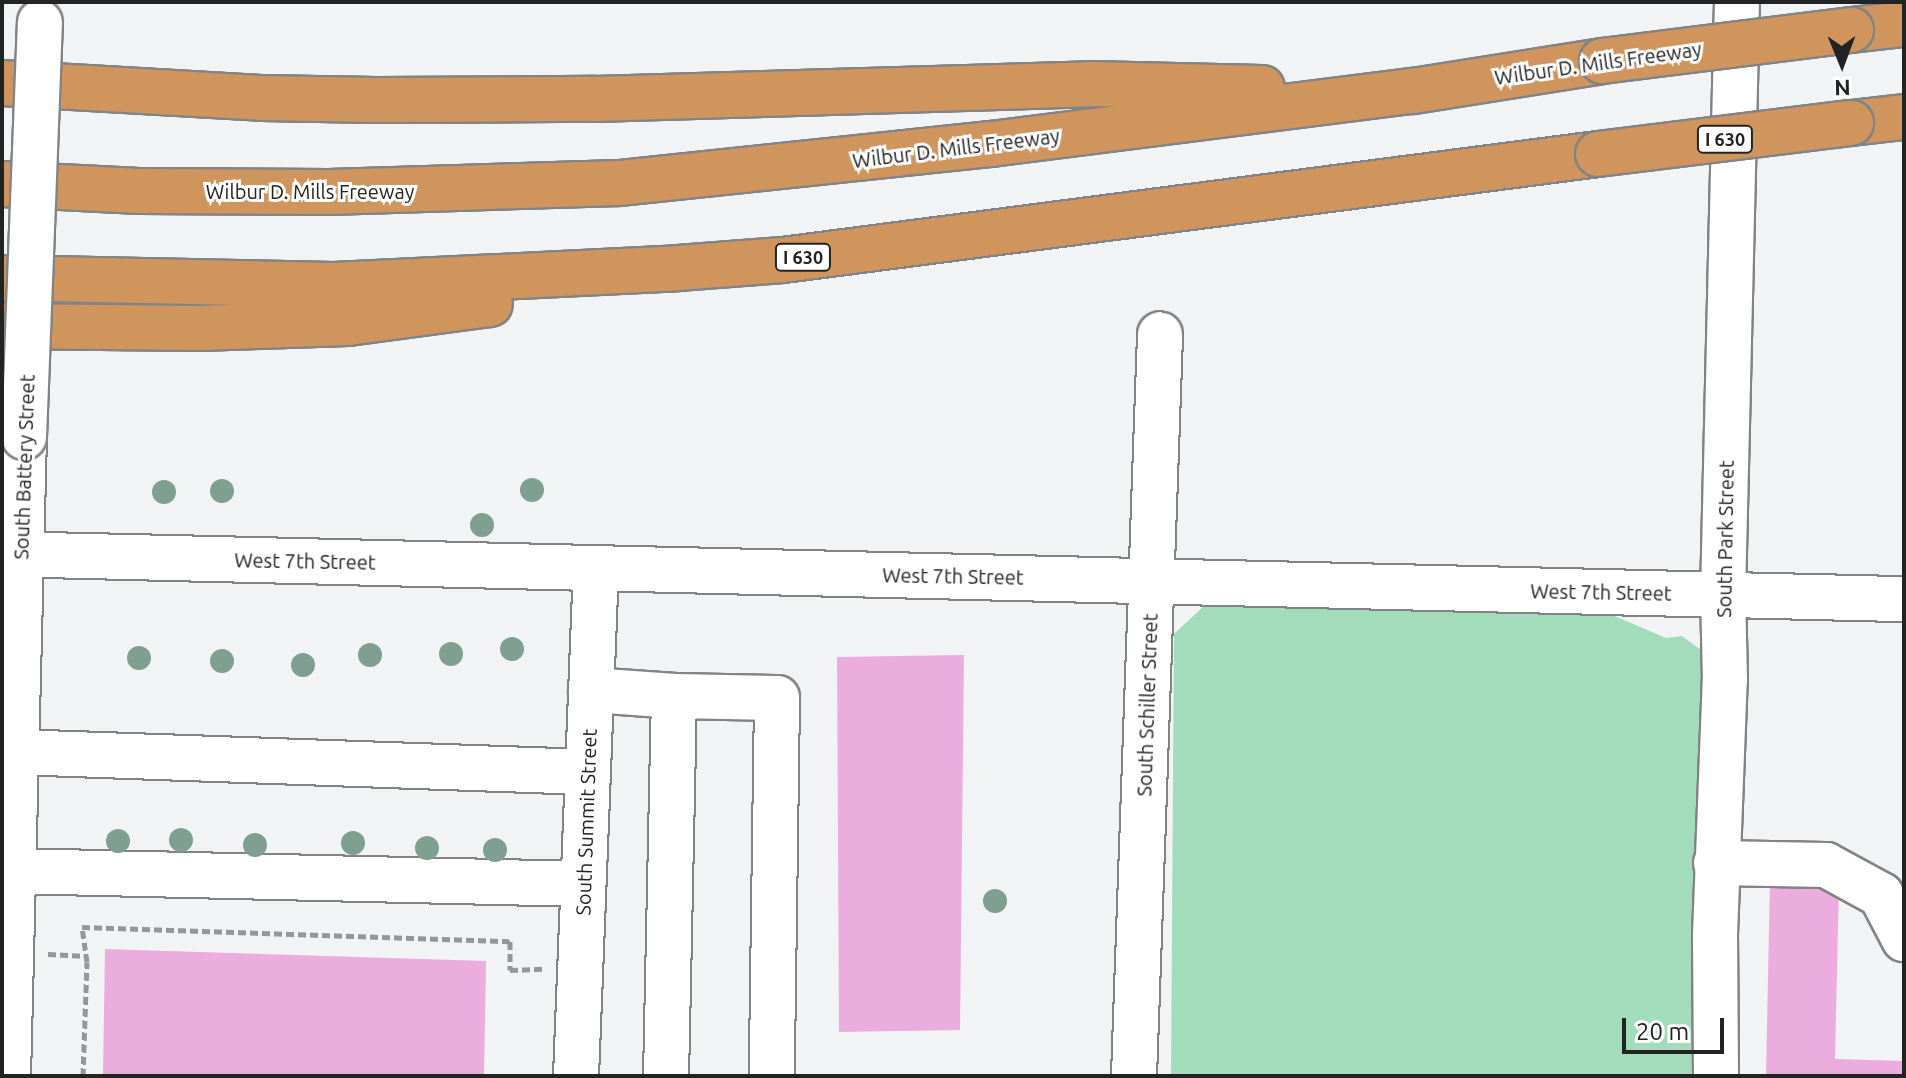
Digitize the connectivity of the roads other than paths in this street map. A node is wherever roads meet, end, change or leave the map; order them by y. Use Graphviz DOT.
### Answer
graph roads {
  1 [pos="1737,2"];
  2 [pos="40,12"];
  3 [pos="1904,24"];
  4 [pos="2,83"];
  5 [pos="1413,91"];
  6 [pos="1904,117"];
  7 [pos="2,184"];
  8 [pos="678,268"];
  9 [pos="2,278"];
  10 [pos="2,326"];
  11 [pos="1160,334"];
  12 [pos="12,554"];
  13 [pos="596,568"];
  14 [pos="1151,581"];
  15 [pos="1723,595"];
  16 [pos="1904,599"];
  17 [pos="591,690"];
  18 [pos="674,696"];
  19 [pos="15,752"];
  20 [pos="588,772"];
  21 [pos="1716,863"];
  22 [pos="12,871"];
  23 [pos="583,884"];
  24 [pos="1904,939"];
  25 [pos="6,1063"];
  26 [pos="576,1076"];
  27 [pos="666,1076"];
  28 [pos="772,1076"];
  29 [pos="1134,1076"];
  30 [pos="1716,1076"];
  1 -- 15 [label="street, South Park Street"];
  2 -- 12 [label="street, South Battery Street, bridge"];
  3 -- 5 [label="highway, Wilbur D. Mills Freeway, bridge"];
  4 -- 5 [label="highway"];
  5 -- 7 [label="highway, Wilbur D. Mills Freeway"];
  6 -- 8 [label="highway, I 630, bridge"];
  8 -- 9 [label="highway, I 630"];
  8 -- 10 [label="highway"];
  11 -- 14 [label="street, South Schiller Street"];
  12 -- 13 [label="street, West 7th Street"];
  12 -- 19 [label="street, South Battery Street"];
  13 -- 14 [label="street, West 7th Street"];
  13 -- 17 [label="street, South Summit Street"];
  14 -- 15 [label="street, West 7th Street"];
  14 -- 29 [label="street, South Schiller Street"];
  15 -- 16 [label="street, West 7th Street"];
  15 -- 21 [label="street, South Park Street"];
  17 -- 18 [label="street"];
  17 -- 20 [label="street, South Summit Street"];
  18 -- 27 [label="street"];
  18 -- 28 [label="street"];
  19 -- 20 [label="street"];
  19 -- 22 [label="street, South Battery Street"];
  20 -- 23 [label="street, South Summit Street"];
  21 -- 24 [label="street"];
  21 -- 30 [label="street, South Park Street"];
  22 -- 23 [label="street"];
  22 -- 25 [label="street, South Battery Street"];
  23 -- 26 [label="street, South Summit Street"];
}
